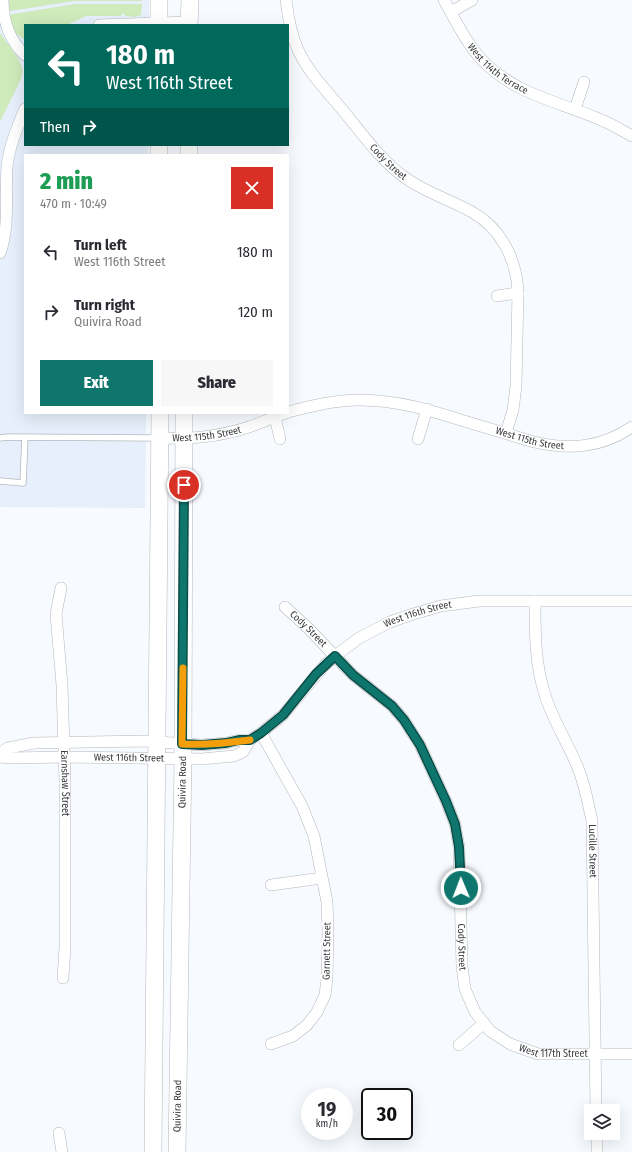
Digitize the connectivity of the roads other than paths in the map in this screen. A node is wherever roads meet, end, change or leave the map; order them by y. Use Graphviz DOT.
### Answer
graph roads {
  1 [pos="3,0"];
  2 [pos="159,0"];
  3 [pos="190,0"];
  4 [pos="286,0"];
  5 [pos="444,0"];
  6 [pos="472,0"];
  7 [pos="451,12"];
  8 [pos="159,24"];
  9 [pos="189,24"];
  10 [pos="13,40"];
  11 [pos="24,43"];
  12 [pos="24,54"];
  13 [pos="584,82"];
  14 [pos="575,109"];
  15 [pos="24,111"];
  16 [pos="632,136"];
  17 [pos="3,202"];
  18 [pos="0,253"];
  19 [pos="518,292"];
  20 [pos="497,296"];
  21 [pos="427,409"];
  22 [pos="289,412"];
  23 [pos="160,414"];
  24 [pos="184,414"];
  25 [pos="284,414"];
  26 [pos="275,417"];
  27 [pos="632,427"];
  28 [pos="506,433"];
  29 [pos="25,437"];
  30 [pos="0,438"];
  31 [pos="160,438"];
  32 [pos="184,439"];
  33 [pos="280,439"];
  34 [pos="418,439"];
  35 [pos="0,481"];
  36 [pos="61,588"];
  37 [pos="535,601"];
  38 [pos="632,601"];
  39 [pos="285,608"];
  40 [pos="335,656"];
  41 [pos="261,733"];
  42 [pos="64,742"];
  43 [pos="158,750"];
  44 [pos="183,751"];
  45 [pos="0,753"];
  46 [pos="0,757"];
  47 [pos="64,757"];
  48 [pos="322,878"];
  49 [pos="271,885"];
  50 [pos="63,978"];
  51 [pos="484,1023"];
  52 [pos="271,1044"];
  53 [pos="459,1045"];
  54 [pos="594,1054"];
  55 [pos="632,1054"];
  56 [pos="596,1104"];
  57 [pos="59,1133"];
  58 [pos="596,1140"];
  59 [pos="62,1152"];
  60 [pos="153,1152"];
  61 [pos="177,1152"];
  62 [pos="597,1152"];
  1 -- 10 [label="street"];
  2 -- 8 [label="main road"];
  3 -- 9 [label="main road"];
  4 -- 19 [label="street, Cody Street"];
  5 -- 7 [label="street, West 114th Terrace"];
  6 -- 7 [label="street"];
  7 -- 14 [label="street, West 114th Terrace"];
  8 -- 9 [label="street"];
  10 -- 11 [label="street"];
  10 -- 12 [label="street"];
  13 -- 14 [label="street"];
  14 -- 16 [label="street, West 114th Terrace"];
  15 -- 17 [label="street"];
  17 -- 18 [label="street"];
  19 -- 20 [label="street"];
  19 -- 28 [label="street, Cody Street"];
  21 -- 22 [label="street, West 115th Street"];
  21 -- 28 [label="street, West 115th Street"];
  21 -- 34 [label="street"];
  23 -- 31 [label="main road"];
  24 -- 32 [label="main road, Quivira Road"];
  25 -- 26 [label="street, West 115th Street"];
  26 -- 32 [label="street, West 115th Street"];
  26 -- 33 [label="street"];
  27 -- 28 [label="street, West 115th Street"];
  29 -- 30 [label="lane"];
  29 -- 31 [label="lane"];
  29 -- 35 [label="lane"];
  31 -- 32 [label="street, West 115th Street"];
  31 -- 43 [label="main road"];
  32 -- 44 [label="main road, Quivira Road"];
  36 -- 42 [label="street, Earnshaw Street"];
  37 -- 38 [label="street, West 116th Street"];
  37 -- 40 [label="street, West 116th Street"];
  37 -- 54 [label="street, Lucille Street"];
  39 -- 40 [label="street, Cody Street"];
  40 -- 41 [label="street, West 116th Street"];
  40 -- 51 [label="street, Cody Street"];
  41 -- 44 [label="street, West 116th Street"];
  41 -- 48 [label="street, Garnett Street"];
  42 -- 43 [label="street, West 116th Street"];
  42 -- 45 [label="street, West 116th Street"];
  42 -- 47 [label="street, Earnshaw Street"];
  43 -- 44 [label="street, West 116th Street"];
  43 -- 44 [label="street, West 116th Street"];
  43 -- 47 [label="street, West 116th Street"];
  43 -- 60 [label="main road"];
  44 -- 61 [label="main road, Quivira Road"];
  46 -- 47 [label="street, West 116th Street"];
  47 -- 50 [label="street, Earnshaw Street"];
  48 -- 49 [label="street"];
  48 -- 52 [label="street, Garnett Street"];
  51 -- 53 [label="street"];
  51 -- 54 [label="street, West 117th Street"];
  54 -- 55 [label="street, West 117th Street"];
  54 -- 56 [label="street, Lucille Street"];
  57 -- 59 [label="street"];
  58 -- 62 [label="street"];
}
